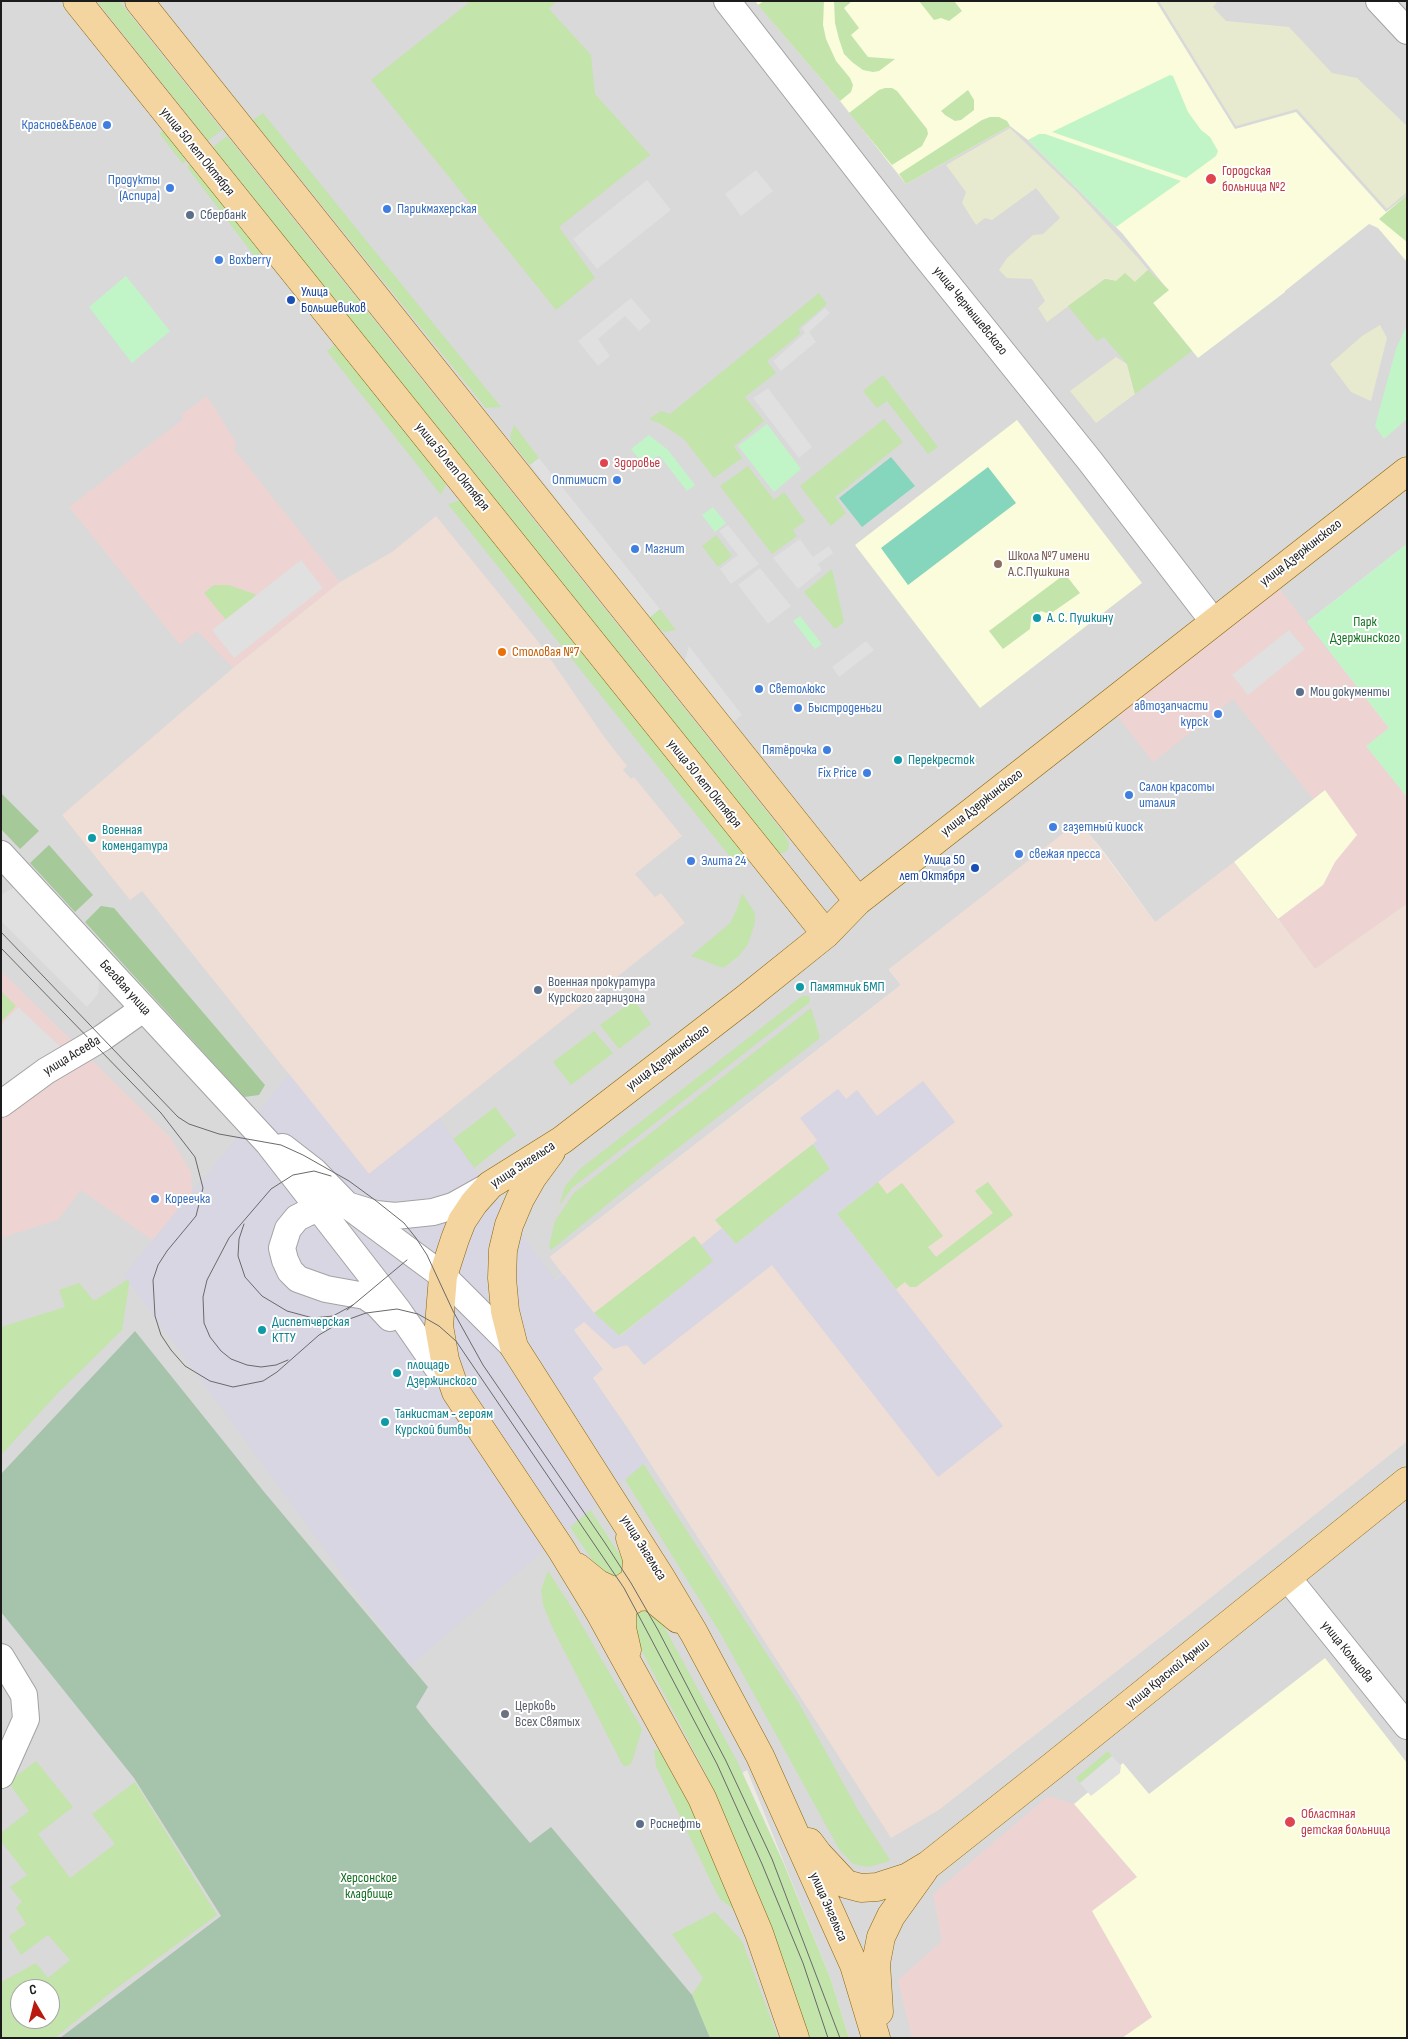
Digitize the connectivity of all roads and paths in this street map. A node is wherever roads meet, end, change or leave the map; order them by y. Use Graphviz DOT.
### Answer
graph roads {
  1 [pos="77,1"];
  2 [pos="139,1"];
  3 [pos="727,1"];
  4 [pos="1379,1"];
  5 [pos="1407,32"];
  6 [pos="1407,471"];
  7 [pos="1213,621"];
  8 [pos="3,857"];
  9 [pos="858,901"];
  10 [pos="826,934"];
  11 [pos="143,1009"];
  12 [pos="1,1104"];
  13 [pos="245,1117"];
  14 [pos="562,1140"];
  15 [pos="490,1185"];
  16 [pos="347,1205"];
  17 [pos="319,1209"];
  18 [pos="443,1276"];
  19 [pos="514,1347"];
  20 [pos="437,1367"];
  21 [pos="456,1392"];
  22 [pos="1407,1481"];
  23 [pos="623,1516"];
  24 [pos="561,1549"];
  25 [pos="1286,1577"];
  26 [pos="694,1633"];
  27 [pos="1,1658"];
  28 [pos="632,1669"];
  29 [pos="1407,1726"];
  30 [pos="1,1775"];
  31 [pos="782,1804"];
  32 [pos="928,1865"];
  33 [pos="796,2038"];
  34 [pos="876,2038"];
  35 [pos="881,2038"];
  1 -- 10 [label="main road, улица 50 лет Октября"];
  2 -- 9 [label="main road"];
  3 -- 7 [label="street, улица Чернышевского"];
  4 -- 5 [label="street"];
  6 -- 7 [label="main road, улица Дзержинского"];
  7 -- 9 [label="main road, улица Дзержинского"];
  8 -- 11 [label="street, Беговая улица"];
  9 -- 10 [label="main road, улица Дзержинского"];
  10 -- 14 [label="main road, улица Дзержинского"];
  11 -- 12 [label="street, улица Асеева"];
  11 -- 13 [label="street, Беговая улица"];
  13 -- 16 [label="street"];
  13 -- 17 [label="street"];
  14 -- 15 [label="main road, улица Энгельса"];
  14 -- 19 [label="main road, улица Энгельса"];
  15 -- 16 [label="street"];
  15 -- 18 [label="main road, улица Энгельса"];
  16 -- 17 [label="street"];
  16 -- 18 [label="street"];
  17 -- 20 [label="street"];
  17 -- 20 [label="street"];
  18 -- 19 [label="street"];
  18 -- 21 [label="main road, улица Энгельса"];
  19 -- 23 [label="main road, улица Энгельса"];
  20 -- 21 [label="street"];
  21 -- 24 [label="main road, улица Энгельса"];
  22 -- 25 [label="main road, улица Красной Армии"];
  23 -- 24 [label="main road"];
  23 -- 26 [label="main road, улица Энгельса"];
  24 -- 28 [label="main road, улица Энгельса"];
  25 -- 29 [label="street, улица Кольцова"];
  25 -- 32 [label="main road, улица Красной Армии"];
  26 -- 28 [label="main road"];
  26 -- 31 [label="main road, улица Энгельса"];
  27 -- 30 [label="street"];
  28 -- 33 [label="main road, улица Энгельса"];
  31 -- 32 [label="main road"];
  31 -- 34 [label="main road, улица Энгельса"];
  32 -- 35 [label="main road"];
}
